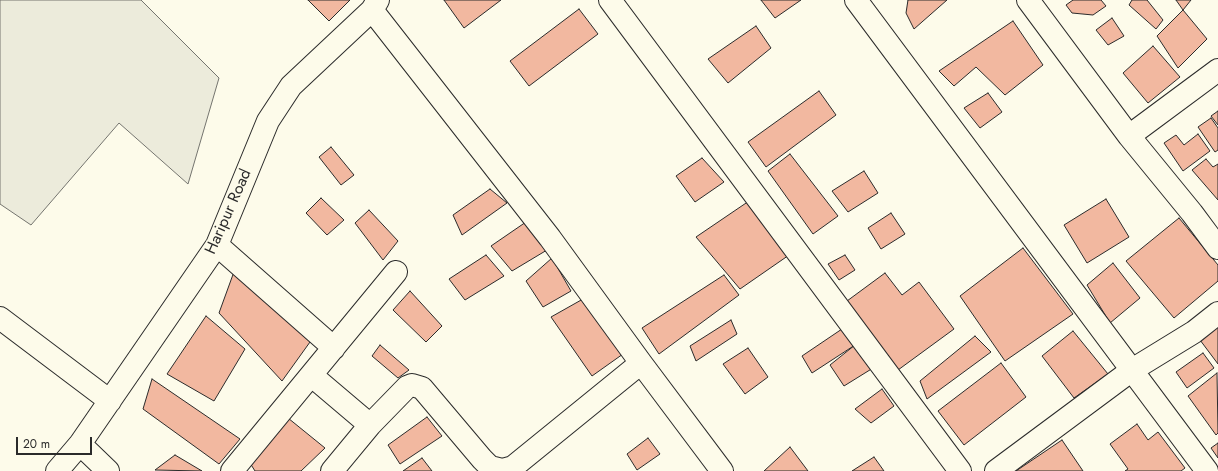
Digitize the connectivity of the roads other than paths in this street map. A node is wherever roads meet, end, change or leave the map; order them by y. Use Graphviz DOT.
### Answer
graph roads {
  1 [pos="610,0"];
  2 [pos="856,0"];
  3 [pos="1028,0"];
  4 [pos="375,5"];
  5 [pos="1218,70"];
  6 [pos="1129,136"];
  7 [pos="218,245"];
  8 [pos="1218,248"];
  9 [pos="396,272"];
  10 [pos="1218,314"];
  11 [pos="0,318"];
  12 [pos="334,348"];
  13 [pos="641,363"];
  14 [pos="1132,370"];
  15 [pos="311,375"];
  16 [pos="110,401"];
  17 [pos="370,425"];
  18 [pos="80,444"];
  19 [pos="57,471"];
  20 [pos="108,471"];
  21 [pos="232,471"];
  22 [pos="332,471"];
  23 [pos="722,471"];
  24 [pos="960,471"];
  25 [pos="996,471"];
  26 [pos="1207,471"];
  1 -- 24 [label="street"];
  2 -- 14 [label="street"];
  3 -- 6 [label="street"];
  4 -- 7 [label="street, Haripur Road"];
  4 -- 13 [label="street"];
  5 -- 6 [label="street"];
  6 -- 8 [label="street"];
  7 -- 12 [label="street"];
  7 -- 16 [label="street, Haripur Road"];
  9 -- 12 [label="street"];
  10 -- 14 [label="street"];
  11 -- 16 [label="street"];
  12 -- 15 [label="street"];
  13 -- 17 [label="street"];
  13 -- 23 [label="street"];
  14 -- 25 [label="street"];
  14 -- 26 [label="street"];
  15 -- 17 [label="street"];
  15 -- 21 [label="street"];
  16 -- 18 [label="street, Haripur Road"];
  17 -- 22 [label="street"];
  18 -- 19 [label="street, Haripur Road"];
  18 -- 20 [label="street"];
}
